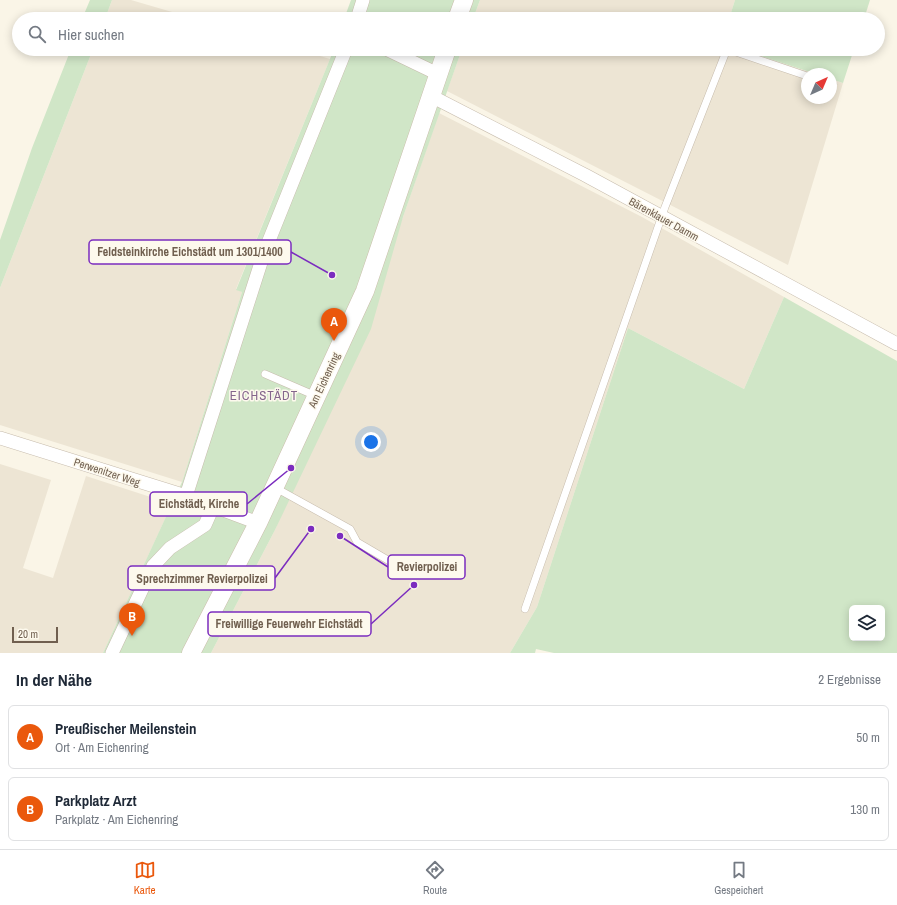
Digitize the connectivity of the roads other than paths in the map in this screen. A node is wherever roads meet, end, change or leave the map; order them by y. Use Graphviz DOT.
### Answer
graph roads {
  1 [pos="363,0"];
  2 [pos="464,0"];
  3 [pos="359,12"];
  4 [pos="460,12"];
  5 [pos="343,56"];
  6 [pos="401,56"];
  7 [pos="444,56"];
  8 [pos="724,56"];
  9 [pos="748,56"];
  10 [pos="438,74"];
  11 [pos="801,74"];
  12 [pos="430,96"];
  13 [pos="662,217"];
  14 [pos="897,344"];
  15 [pos="265,374"];
  16 [pos="316,397"];
  17 [pos="0,438"];
  18 [pos="274,487"];
  19 [pos="186,496"];
  20 [pos="213,507"];
  21 [pos="258,523"];
  22 [pos="398,566"];
  23 [pos="524,610"];
  24 [pos="112,653"];
  25 [pos="191,653"];
  1 -- 3 [label="street"];
  2 -- 4 [label="main road"];
  5 -- 19 [label="street"];
  6 -- 10 [label="street"];
  7 -- 10 [label="main road, Am Eichenring"];
  8 -- 13 [label="lane"];
  9 -- 11 [label="lane"];
  10 -- 12 [label="main road, Am Eichenring"];
  12 -- 13 [label="street, Bärenklauer Damm"];
  12 -- 16 [label="main road, Am Eichenring"];
  13 -- 14 [label="street, Bärenklauer Damm"];
  13 -- 23 [label="lane"];
  15 -- 16 [label="lane"];
  16 -- 18 [label="main road, Am Eichenring"];
  17 -- 19 [label="street, Perwenitzer Weg"];
  18 -- 21 [label="main road, Am Eichenring"];
  18 -- 22 [label="lane"];
  19 -- 20 [label="street, Perwenitzer Weg"];
  20 -- 21 [label="street, Perwenitzer Weg"];
  20 -- 24 [label="street"];
  21 -- 25 [label="main road, Am Eichenring"];
}
